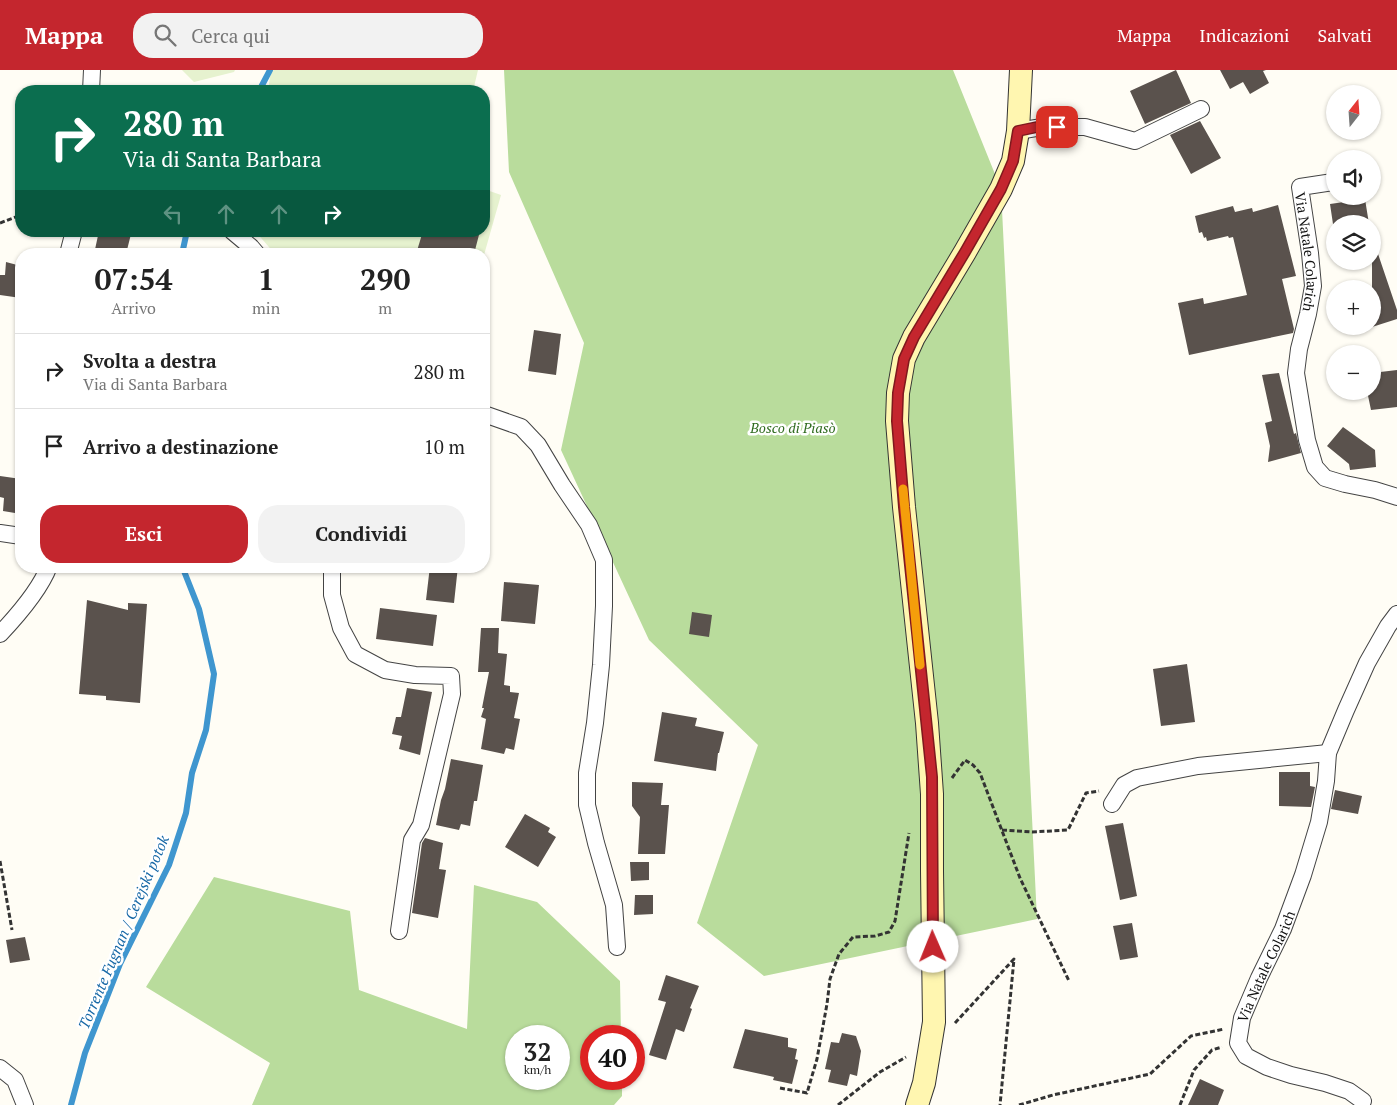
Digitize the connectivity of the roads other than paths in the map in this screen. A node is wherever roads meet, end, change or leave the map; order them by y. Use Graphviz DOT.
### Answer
graph roads {
  1 [pos="92,70"];
  2 [pos="1022,70"];
  3 [pos="91,85"];
  4 [pos="1201,109"];
  5 [pos="1018,131"];
  6 [pos="1326,183"];
  7 [pos="239,237"];
  8 [pos="252,248"];
  9 [pos="490,416"];
  10 [pos="1397,497"];
  11 [pos="0,533"];
  12 [pos="15,535"];
  13 [pos="47,573"];
  14 [pos="332,573"];
  15 [pos="1397,614"];
  16 [pos="0,634"];
  17 [pos="1328,753"];
  18 [pos="1112,804"];
  19 [pos="399,931"];
  20 [pos="617,948"];
  21 [pos="0,1068"];
  22 [pos="1363,1101"];
  23 [pos="25,1105"];
  24 [pos="917,1105"];
  1 -- 3 [label="street"];
  2 -- 5 [label="street"];
  4 -- 5 [label="street"];
  5 -- 24 [label="street"];
  6 -- 10 [label="street, Via Natale Colarich"];
  7 -- 8 [label="street"];
  9 -- 20 [label="street"];
  11 -- 12 [label="street"];
  13 -- 16 [label="street"];
  14 -- 19 [label="street"];
  15 -- 17 [label="street, Via Natale Colarich"];
  17 -- 18 [label="street"];
  17 -- 22 [label="street, Via Natale Colarich"];
  21 -- 23 [label="street"];
}
